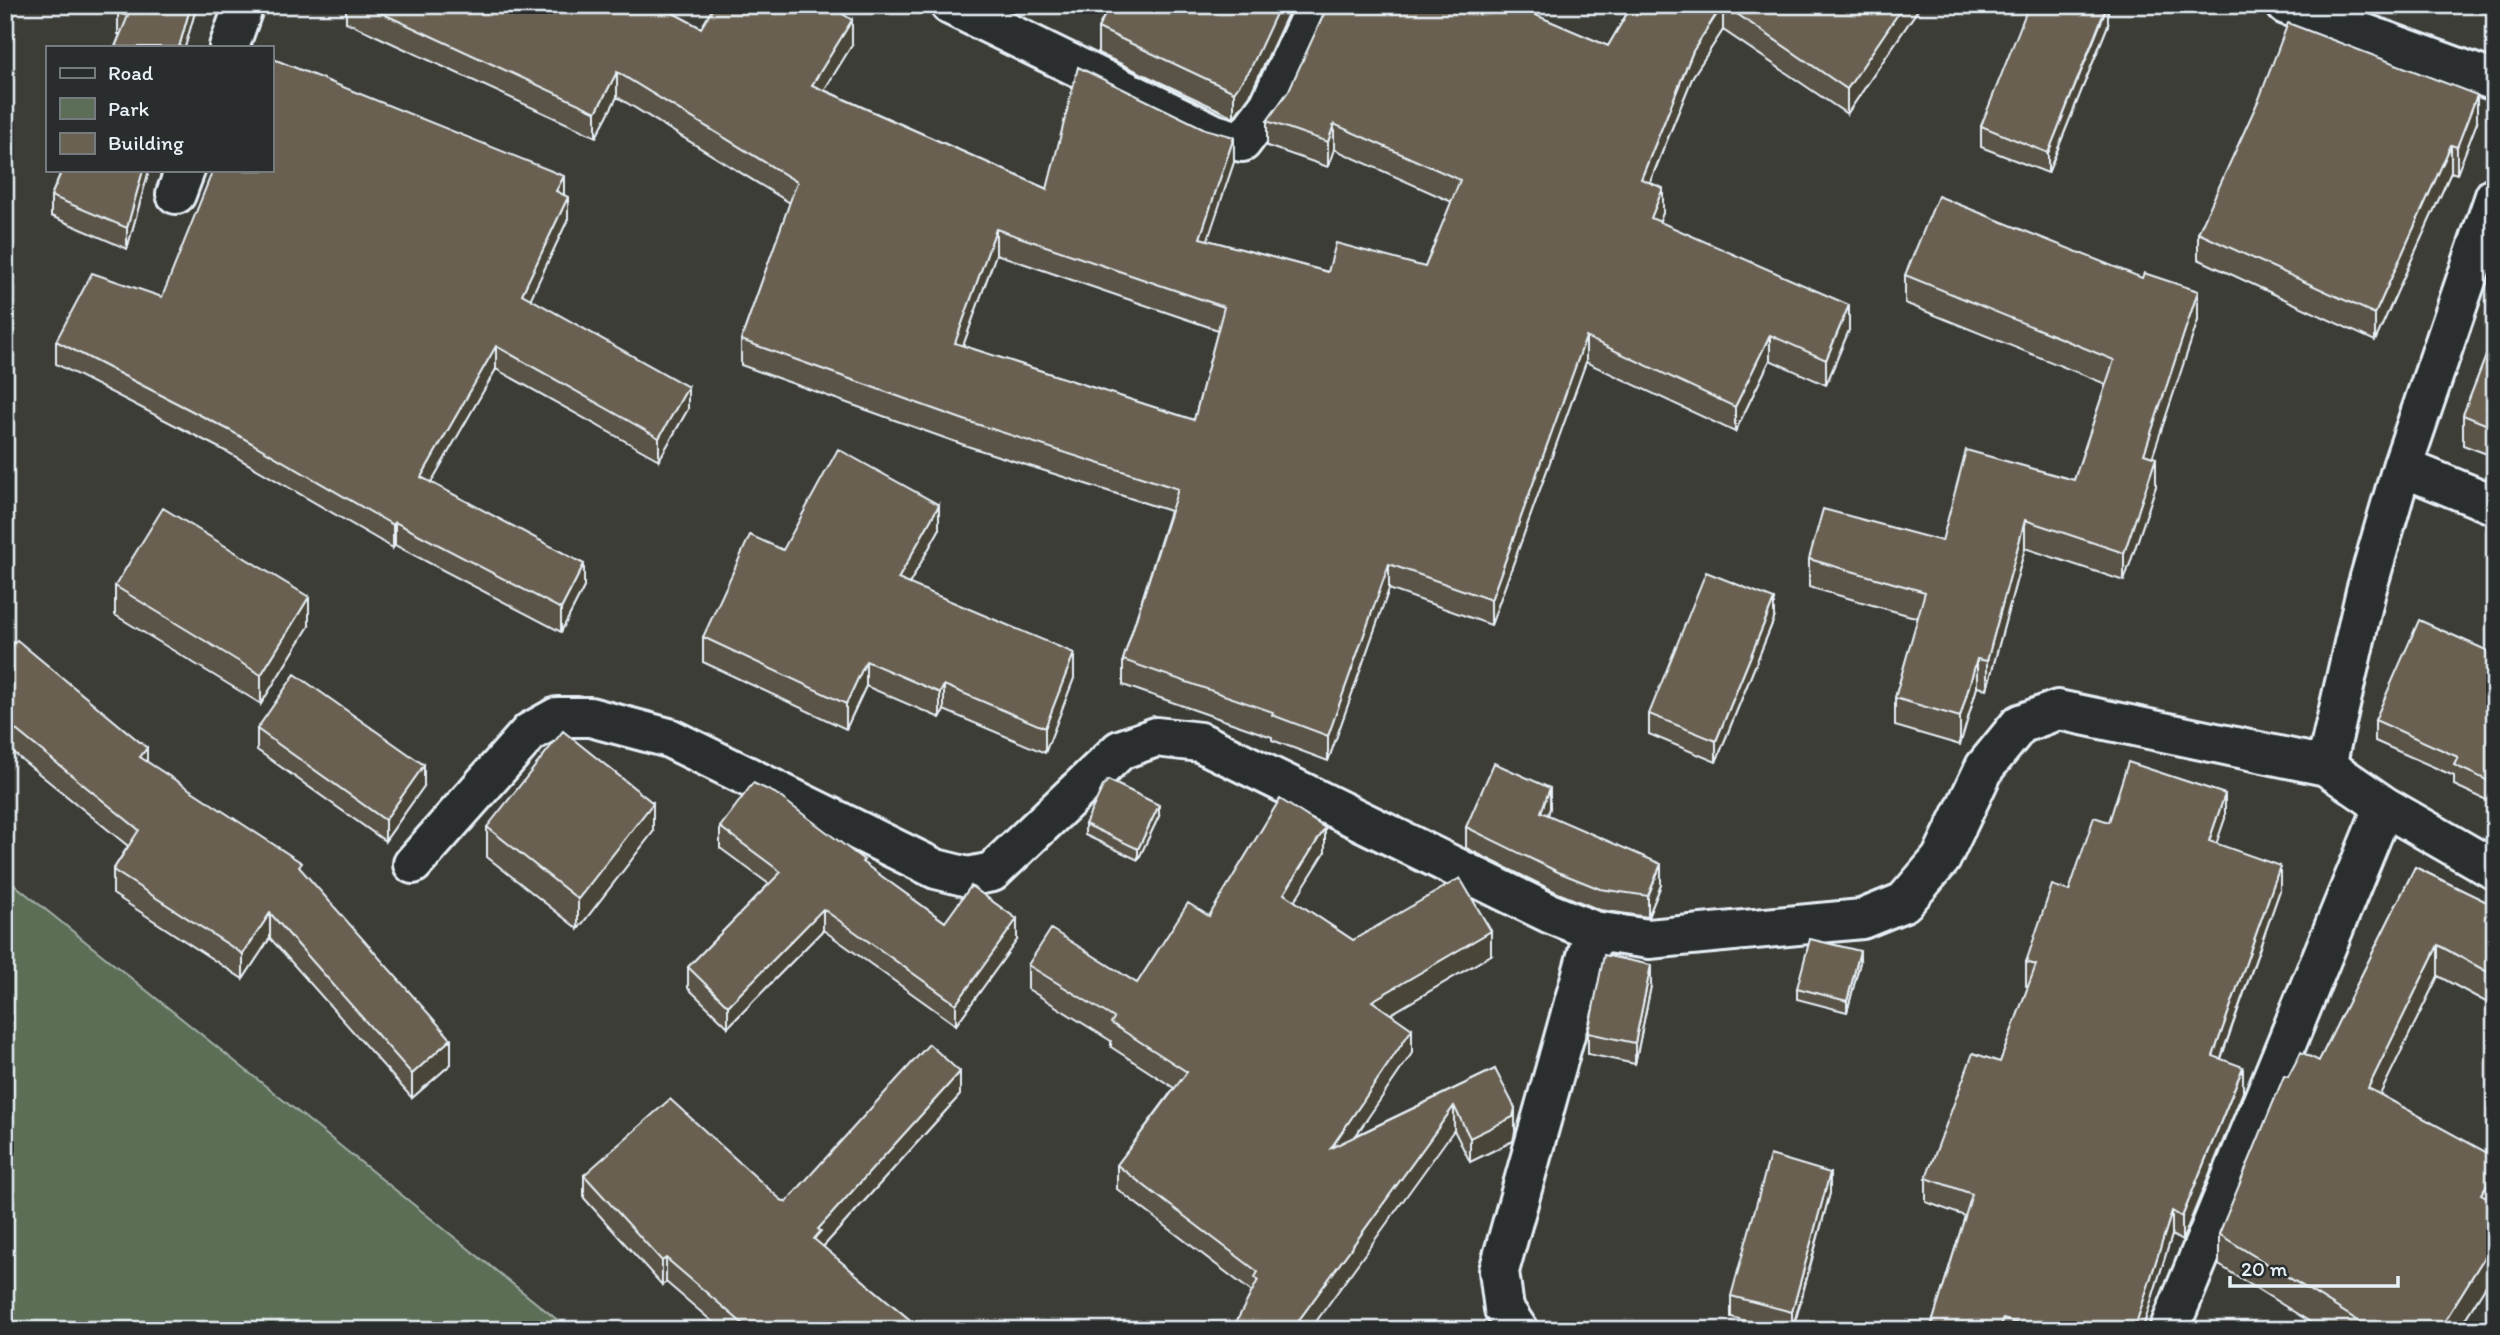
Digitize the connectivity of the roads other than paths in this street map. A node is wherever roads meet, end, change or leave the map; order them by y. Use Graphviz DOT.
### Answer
graph roads {
  1 [pos="244,5"];
  2 [pos="950,5"];
  3 [pos="1316,5"];
  4 [pos="2286,5"];
  5 [pos="229,46"];
  6 [pos="2495,81"];
  7 [pos="2495,196"];
  8 [pos="2402,467"];
  9 [pos="2495,505"];
  10 [pos="2326,766"];
  11 [pos="2384,806"];
  12 [pos="413,864"];
  13 [pos="2495,870"];
  14 [pos="1594,931"];
  15 [pos="1518,1330"];
  16 [pos="2169,1330"];
  1 -- 5 [label="street"];
  2 -- 3 [label="street"];
  4 -- 6 [label="street"];
  7 -- 8 [label="street"];
  8 -- 9 [label="street"];
  8 -- 10 [label="street"];
  10 -- 11 [label="street"];
  10 -- 14 [label="street"];
  11 -- 13 [label="street"];
  11 -- 16 [label="street"];
  12 -- 14 [label="street"];
  14 -- 15 [label="street"];
}
